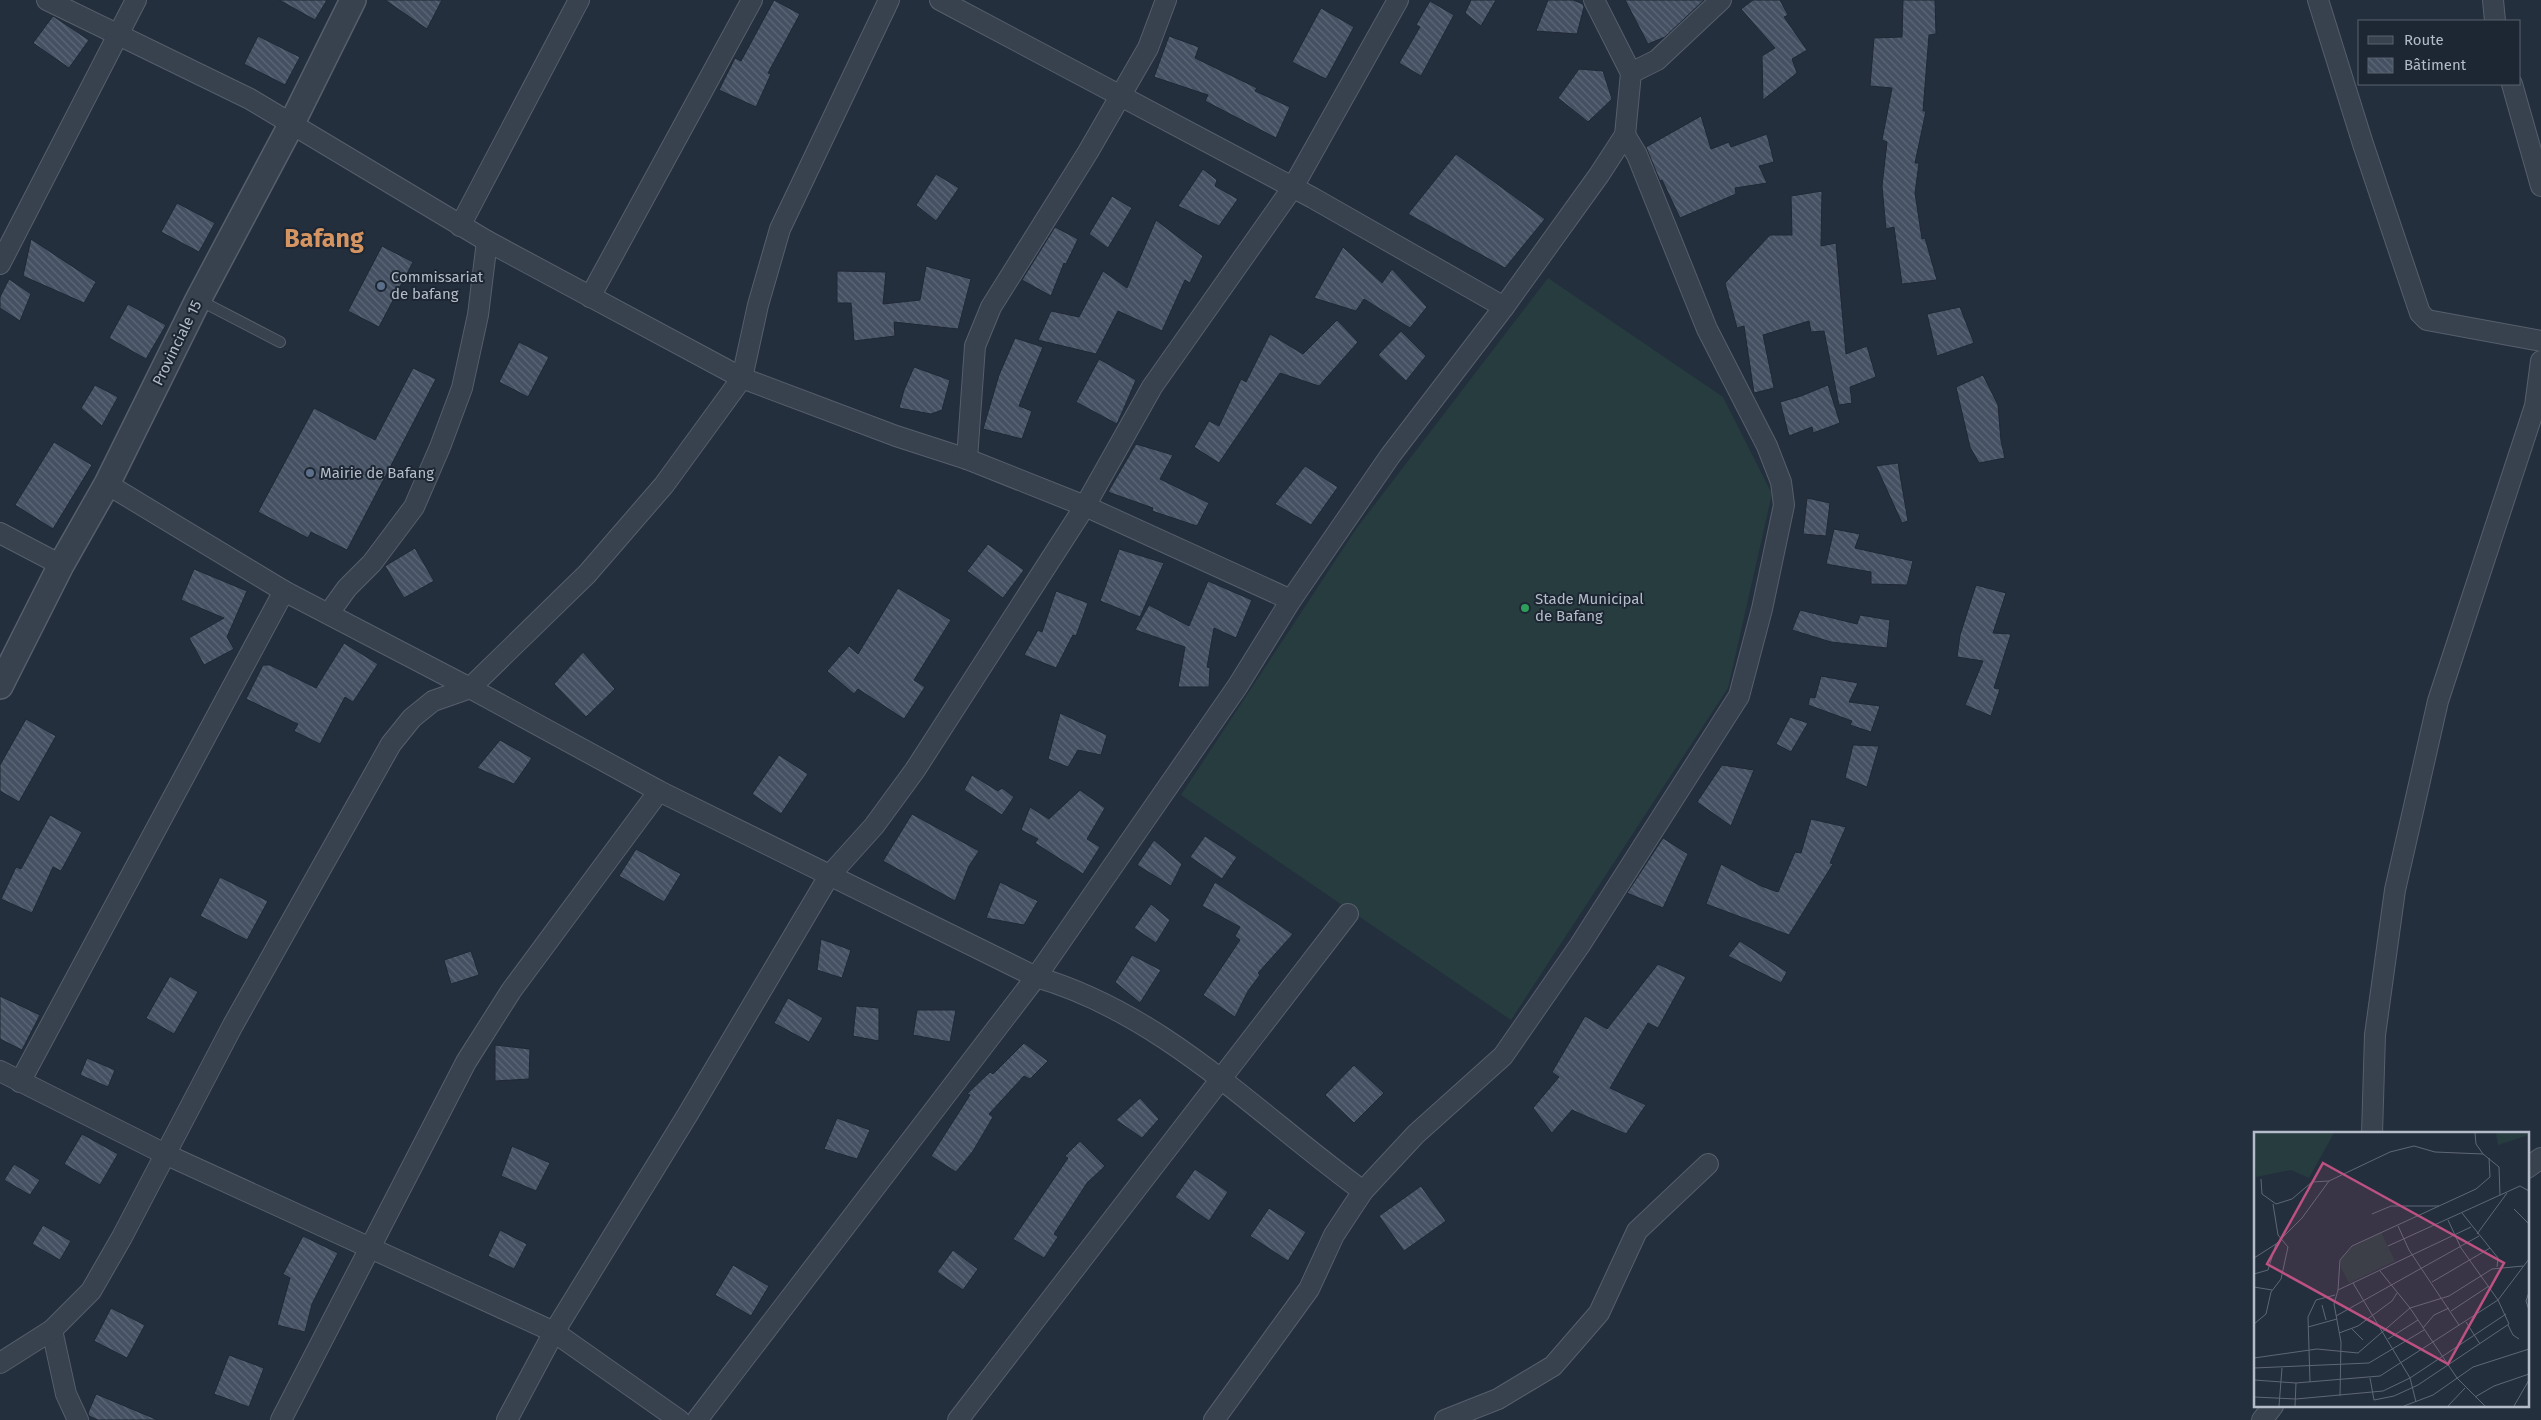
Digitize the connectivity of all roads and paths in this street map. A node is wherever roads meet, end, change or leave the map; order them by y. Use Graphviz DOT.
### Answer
graph roads {
  1 [pos="48,0"];
  2 [pos="136,0"];
  3 [pos="353,0"];
  4 [pos="579,0"];
  5 [pos="752,0"];
  6 [pos="889,0"];
  7 [pos="940,0"];
  8 [pos="1166,0"];
  9 [pos="1398,0"];
  10 [pos="1594,0"];
  11 [pos="1721,0"];
  12 [pos="2318,0"];
  13 [pos="2493,0"];
  14 [pos="2495,20"];
  15 [pos="118,35"];
  16 [pos="1631,73"];
  17 [pos="2512,85"];
  18 [pos="1120,95"];
  19 [pos="291,125"];
  20 [pos="1626,135"];
  21 [pos="2541,186"];
  22 [pos="1292,187"];
  23 [pos="460,226"];
  24 [pos="487,241"];
  25 [pos="0,264"];
  26 [pos="590,297"];
  27 [pos="198,300"];
  28 [pos="1504,307"];
  29 [pos="2541,341"];
  30 [pos="280,342"];
  31 [pos="2541,361"];
  32 [pos="742,378"];
  33 [pos="967,459"];
  34 [pos="107,484"];
  35 [pos="1085,506"];
  36 [pos="0,533"];
  37 [pos="61,565"];
  38 [pos="284,591"];
  39 [pos="1291,600"];
  40 [pos="329,614"];
  41 [pos="0,686"];
  42 [pos="470,688"];
  43 [pos="659,791"];
  44 [pos="829,876"];
  45 [pos="1348,914"];
  46 [pos="1036,977"];
  47 [pos="0,1071"];
  48 [pos="1220,1077"];
  49 [pos="20,1082"];
  50 [pos="2372,1132"];
  51 [pos="165,1154"];
  52 [pos="2541,1158"];
  53 [pos="1708,1164"];
  54 [pos="2528,1167"];
  55 [pos="1364,1191"];
  56 [pos="371,1249"];
  57 [pos="52,1330"];
  58 [pos="554,1332"];
  59 [pos="0,1363"];
  60 [pos="2271,1408"];
  61 [pos="78,1420"];
  62 [pos="281,1420"];
  63 [pos="507,1420"];
  64 [pos="679,1420"];
  65 [pos="697,1420"];
  66 [pos="958,1420"];
  67 [pos="1214,1420"];
  68 [pos="1445,1420"];
  69 [pos="2262,1420"];
  1 -- 15 [label="street"];
  2 -- 15 [label="street"];
  3 -- 19 [label="street, Provinciale 15"];
  4 -- 23 [label="street"];
  5 -- 26 [label="street"];
  6 -- 32 [label="street"];
  7 -- 18 [label="street"];
  8 -- 18 [label="street"];
  9 -- 22 [label="street"];
  10 -- 16 [label="street"];
  11 -- 16 [label="street"];
  12 -- 29 [label="street"];
  13 -- 14 [label="street"];
  15 -- 19 [label="street"];
  15 -- 25 [label="street"];
  16 -- 20 [label="street"];
  17 -- 21 [label="street"];
  18 -- 22 [label="street"];
  18 -- 33 [label="street"];
  19 -- 23 [label="street"];
  19 -- 27 [label="street, Provinciale 15"];
  20 -- 28 [label="street"];
  20 -- 55 [label="street"];
  22 -- 28 [label="street"];
  22 -- 35 [label="street"];
  23 -- 24 [label="street"];
  24 -- 26 [label="street"];
  24 -- 40 [label="street"];
  26 -- 32 [label="street"];
  27 -- 30 [label="lane"];
  27 -- 34 [label="street, Provinciale 15"];
  28 -- 39 [label="street"];
  31 -- 50 [label="street"];
  32 -- 33 [label="street"];
  32 -- 42 [label="street"];
  33 -- 35 [label="street"];
  34 -- 37 [label="street, Provinciale 15"];
  34 -- 38 [label="street"];
  35 -- 39 [label="street"];
  35 -- 44 [label="street"];
  36 -- 37 [label="street"];
  37 -- 41 [label="street, Provinciale 15"];
  38 -- 40 [label="street"];
  38 -- 49 [label="street"];
  39 -- 46 [label="street"];
  40 -- 42 [label="street"];
  42 -- 43 [label="street"];
  42 -- 51 [label="street"];
  43 -- 44 [label="street"];
  43 -- 56 [label="street"];
  44 -- 46 [label="street"];
  44 -- 58 [label="street"];
  45 -- 48 [label="street"];
  46 -- 48 [label="street"];
  46 -- 65 [label="street"];
  47 -- 49 [label="street"];
  48 -- 55 [label="street"];
  48 -- 66 [label="street"];
  49 -- 51 [label="street"];
  51 -- 56 [label="street"];
  51 -- 57 [label="street"];
  52 -- 54 [label="street"];
  53 -- 68 [label="street"];
  55 -- 67 [label="street"];
  56 -- 58 [label="street"];
  56 -- 62 [label="street"];
  57 -- 59 [label="street"];
  57 -- 61 [label="street"];
  58 -- 63 [label="street"];
  58 -- 64 [label="street"];
  60 -- 69 [label="street"];
}
